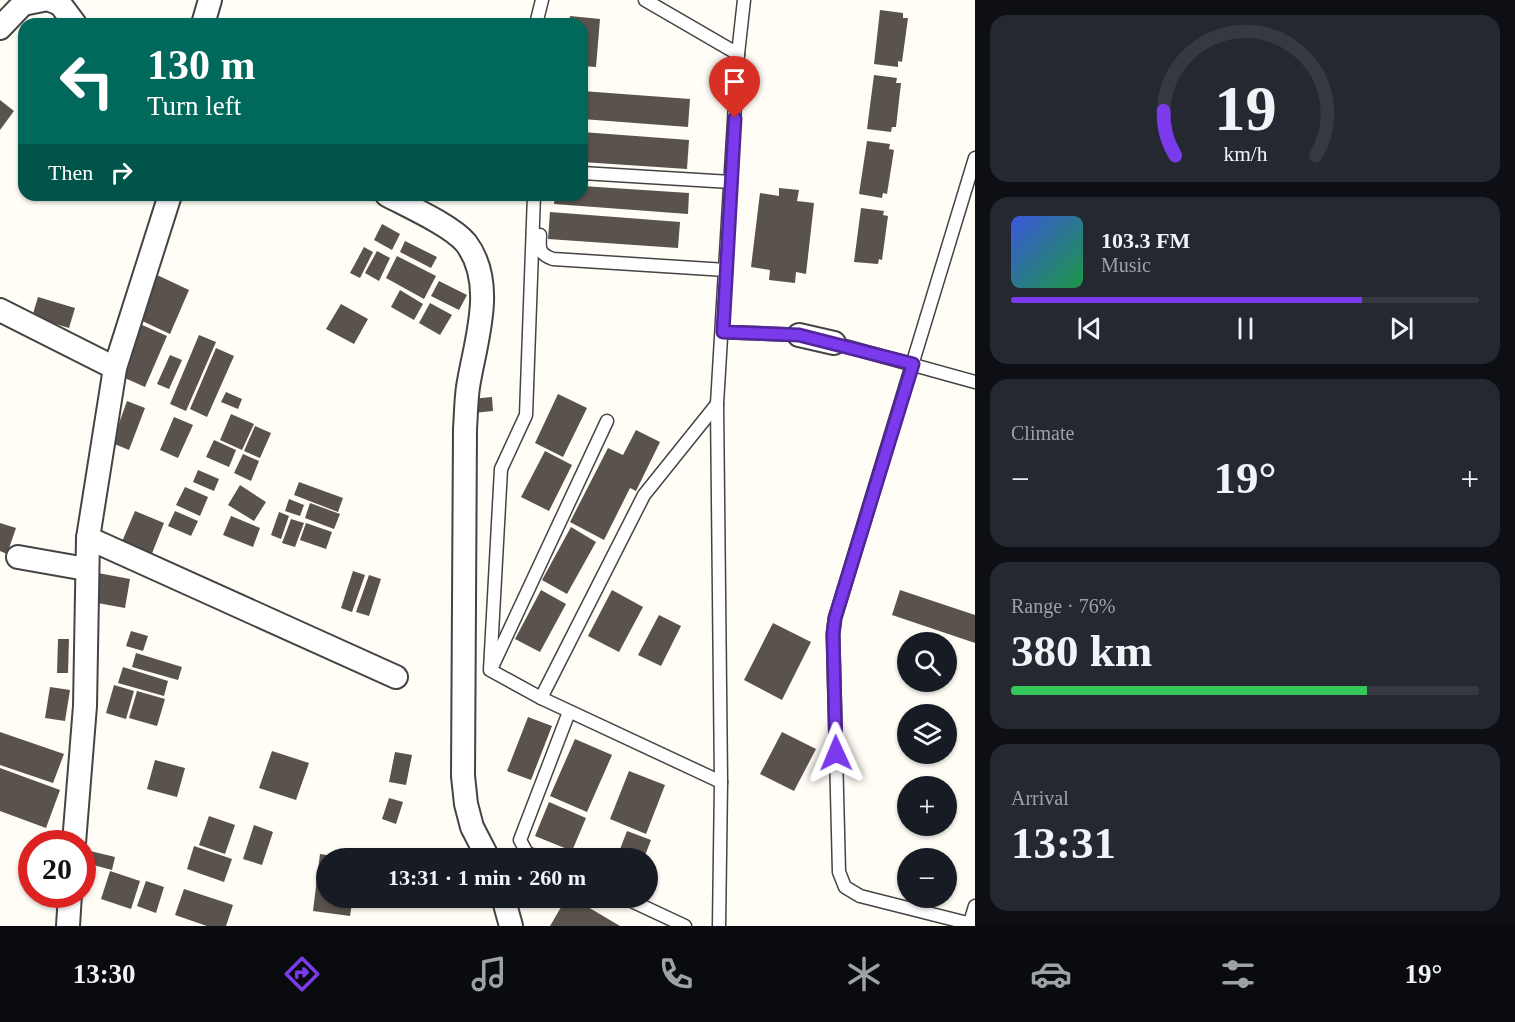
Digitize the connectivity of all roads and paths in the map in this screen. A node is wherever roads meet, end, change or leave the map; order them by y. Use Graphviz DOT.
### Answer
graph roads {
  1 [pos="43,0"];
  2 [pos="50,0"];
  3 [pos="210,0"];
  4 [pos="542,0"];
  5 [pos="645,0"];
  6 [pos="744,0"];
  7 [pos="70,18"];
  8 [pos="205,18"];
  9 [pos="538,18"];
  10 [pos="0,27"];
  11 [pos="738,54"];
  12 [pos="975,158"];
  13 [pos="588,174"];
  14 [pos="731,182"];
  15 [pos="168,201"];
  16 [pos="398,201"];
  17 [pos="534,201"];
  18 [pos="542,201"];
  19 [pos="726,270"];
  20 [pos="0,310"];
  21 [pos="723,332"];
  22 [pos="799,335"];
  23 [pos="834,343"];
  24 [pos="913,364"];
  25 [pos="115,368"];
  26 [pos="975,382"];
  27 [pos="717,404"];
  28 [pos="607,421"];
  29 [pos="88,538"];
  30 [pos="18,557"];
  31 [pos="86,568"];
  32 [pos="490,670"];
  33 [pos="396,677"];
  34 [pos="541,698"];
  35 [pos="569,712"];
  36 [pos="721,782"];
  37 [pos="75,830"];
  38 [pos="483,848"];
  39 [pos="524,848"];
  40 [pos="975,906"];
  41 [pos="69,908"];
  42 [pos="507,908"];
  43 [pos="647,908"];
  44 [pos="971,924"];
  45 [pos="68,926"];
  46 [pos="511,926"];
  47 [pos="686,926"];
  48 [pos="719,926"];
  1 -- 10 [label="street"];
  2 -- 7 [label="street"];
  3 -- 8 [label="street"];
  4 -- 9 [label="lane"];
  5 -- 11 [label="lane"];
  6 -- 11 [label="lane"];
  11 -- 14 [label="lane"];
  12 -- 24 [label="lane"];
  13 -- 14 [label="lane"];
  14 -- 19 [label="lane"];
  15 -- 25 [label="street"];
  16 -- 38 [label="street"];
  17 -- 32 [label="lane"];
  18 -- 19 [label="lane"];
  19 -- 21 [label="lane"];
  20 -- 25 [label="street"];
  21 -- 22 [label="lane"];
  21 -- 27 [label="lane"];
  22 -- 23 [label="street"];
  23 -- 24 [label="lane"];
  24 -- 26 [label="lane"];
  24 -- 44 [label="lane"];
  25 -- 29 [label="street"];
  27 -- 34 [label="lane"];
  27 -- 36 [label="lane"];
  28 -- 32 [label="lane"];
  29 -- 31 [label="street"];
  29 -- 33 [label="street"];
  30 -- 31 [label="street"];
  31 -- 37 [label="street"];
  32 -- 34 [label="lane"];
  34 -- 35 [label="lane"];
  35 -- 36 [label="lane"];
  35 -- 39 [label="lane"];
  36 -- 48 [label="lane"];
  40 -- 44 [label="lane"];
  41 -- 45 [label="street"];
  42 -- 46 [label="street"];
  43 -- 47 [label="lane"];
}
